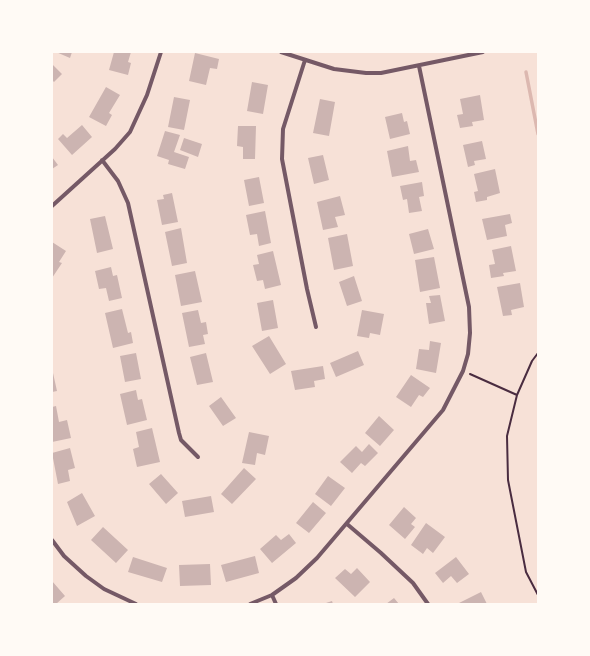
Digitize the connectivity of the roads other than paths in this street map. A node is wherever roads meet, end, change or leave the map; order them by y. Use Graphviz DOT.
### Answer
graph roads {
  1 [pos="161,52"];
  2 [pos="281,52"];
  3 [pos="483,52"];
  4 [pos="305,60"];
  5 [pos="419,66"];
  6 [pos="102,160"];
  7 [pos="52,206"];
  8 [pos="316,327"];
  9 [pos="198,457"];
  10 [pos="347,524"];
  11 [pos="52,540"];
  12 [pos="272,595"];
  13 [pos="136,604"];
  14 [pos="250,604"];
  15 [pos="276,604"];
  16 [pos="428,604"];
  1 -- 6 [label="street"];
  2 -- 4 [label="street"];
  3 -- 5 [label="street"];
  4 -- 5 [label="street"];
  4 -- 8 [label="street"];
  5 -- 10 [label="street"];
  6 -- 7 [label="street"];
  6 -- 9 [label="street"];
  10 -- 12 [label="street"];
  10 -- 16 [label="street"];
  11 -- 13 [label="street"];
  12 -- 14 [label="street"];
  12 -- 15 [label="street"];
}
